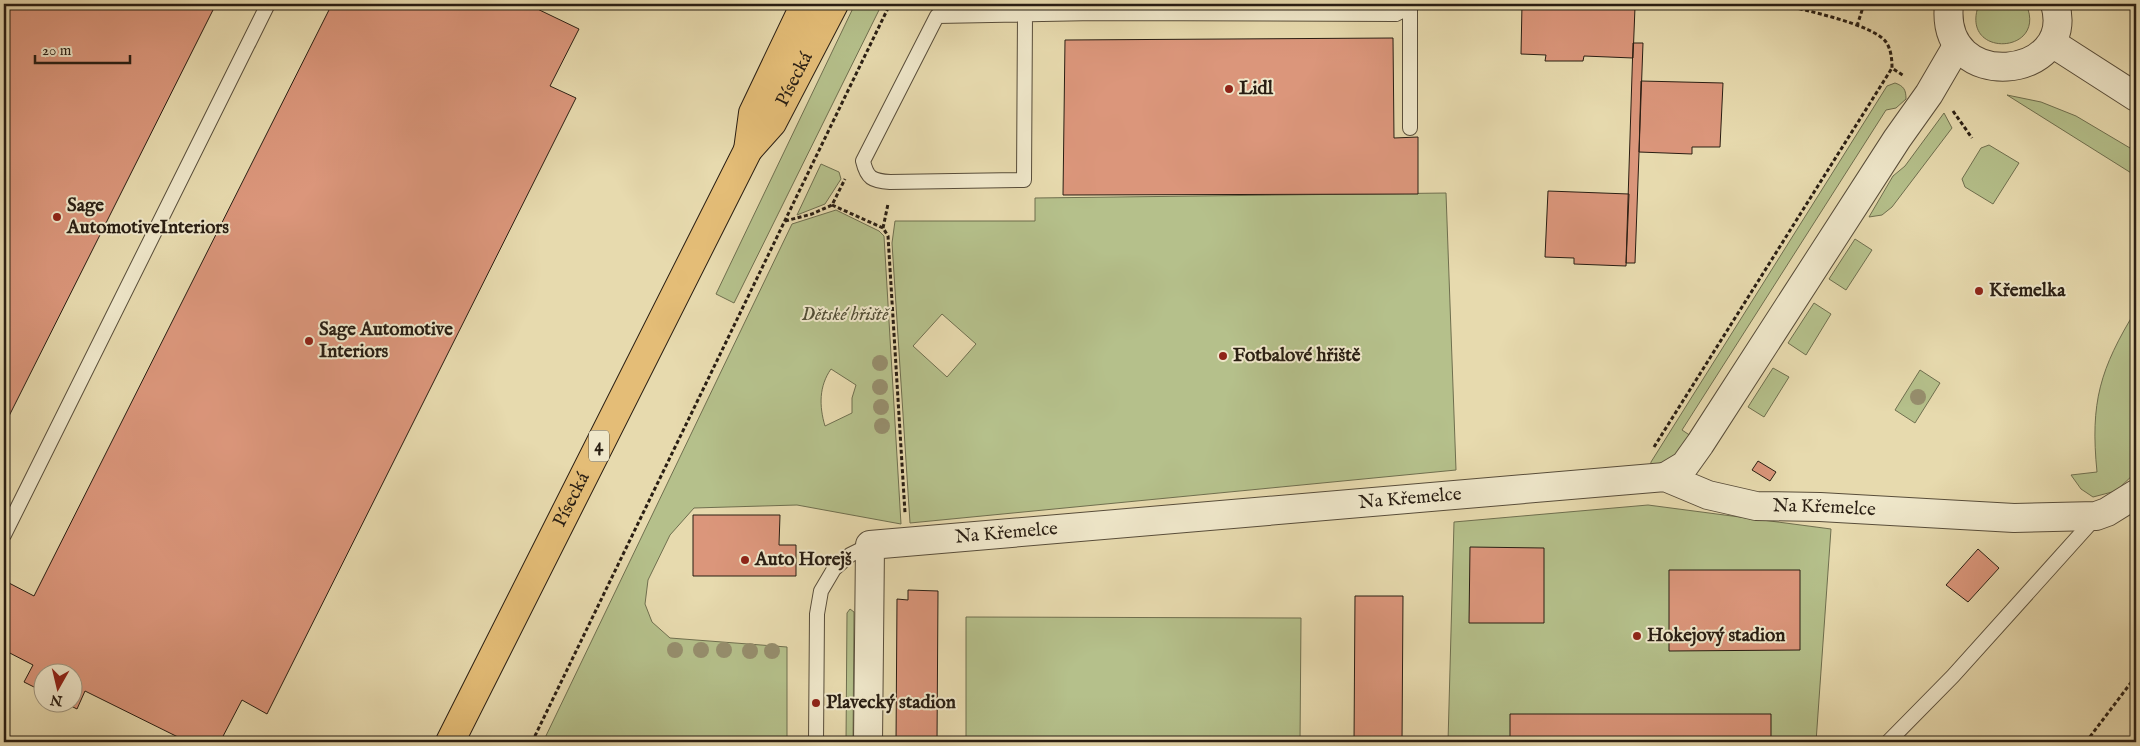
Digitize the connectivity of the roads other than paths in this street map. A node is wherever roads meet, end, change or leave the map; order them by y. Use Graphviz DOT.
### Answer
graph roads {
  1 [pos="268,4"];
  2 [pos="805,4"];
  3 [pos="834,4"];
  4 [pos="1949,4"];
  5 [pos="2055,4"];
  6 [pos="1410,5"];
  7 [pos="1032,11"];
  8 [pos="2052,43"];
  9 [pos="1957,46"];
  10 [pos="2136,97"];
  11 [pos="1410,128"];
  12 [pos="748,150"];
  13 [pos="1665,477"];
  14 [pos="2136,494"];
  15 [pos="2096,516"];
  16 [pos="4,535"];
  17 [pos="870,545"];
  18 [pos="450,742"];
  19 [pos="816,742"];
  20 [pos="868,742"];
  21 [pos="1888,742"];
  1 -- 16 [label="lane"];
  2 -- 12 [label="main road, Písecká"];
  3 -- 12 [label="main road, Písecká"];
  4 -- 9 [label="street"];
  5 -- 8 [label="street"];
  6 -- 7 [label="lane"];
  6 -- 11 [label="lane"];
  7 -- 7 [label="lane"];
  8 -- 9 [label="street"];
  8 -- 10 [label="street"];
  9 -- 13 [label="street"];
  12 -- 18 [label="main road, Písecká / 4"];
  13 -- 15 [label="street, Na Křemelce"];
  13 -- 17 [label="street, Na Křemelce"];
  14 -- 15 [label="street, Na Křemelce"];
  15 -- 21 [label="lane"];
  17 -- 19 [label="lane"];
  17 -- 20 [label="street"];
}
